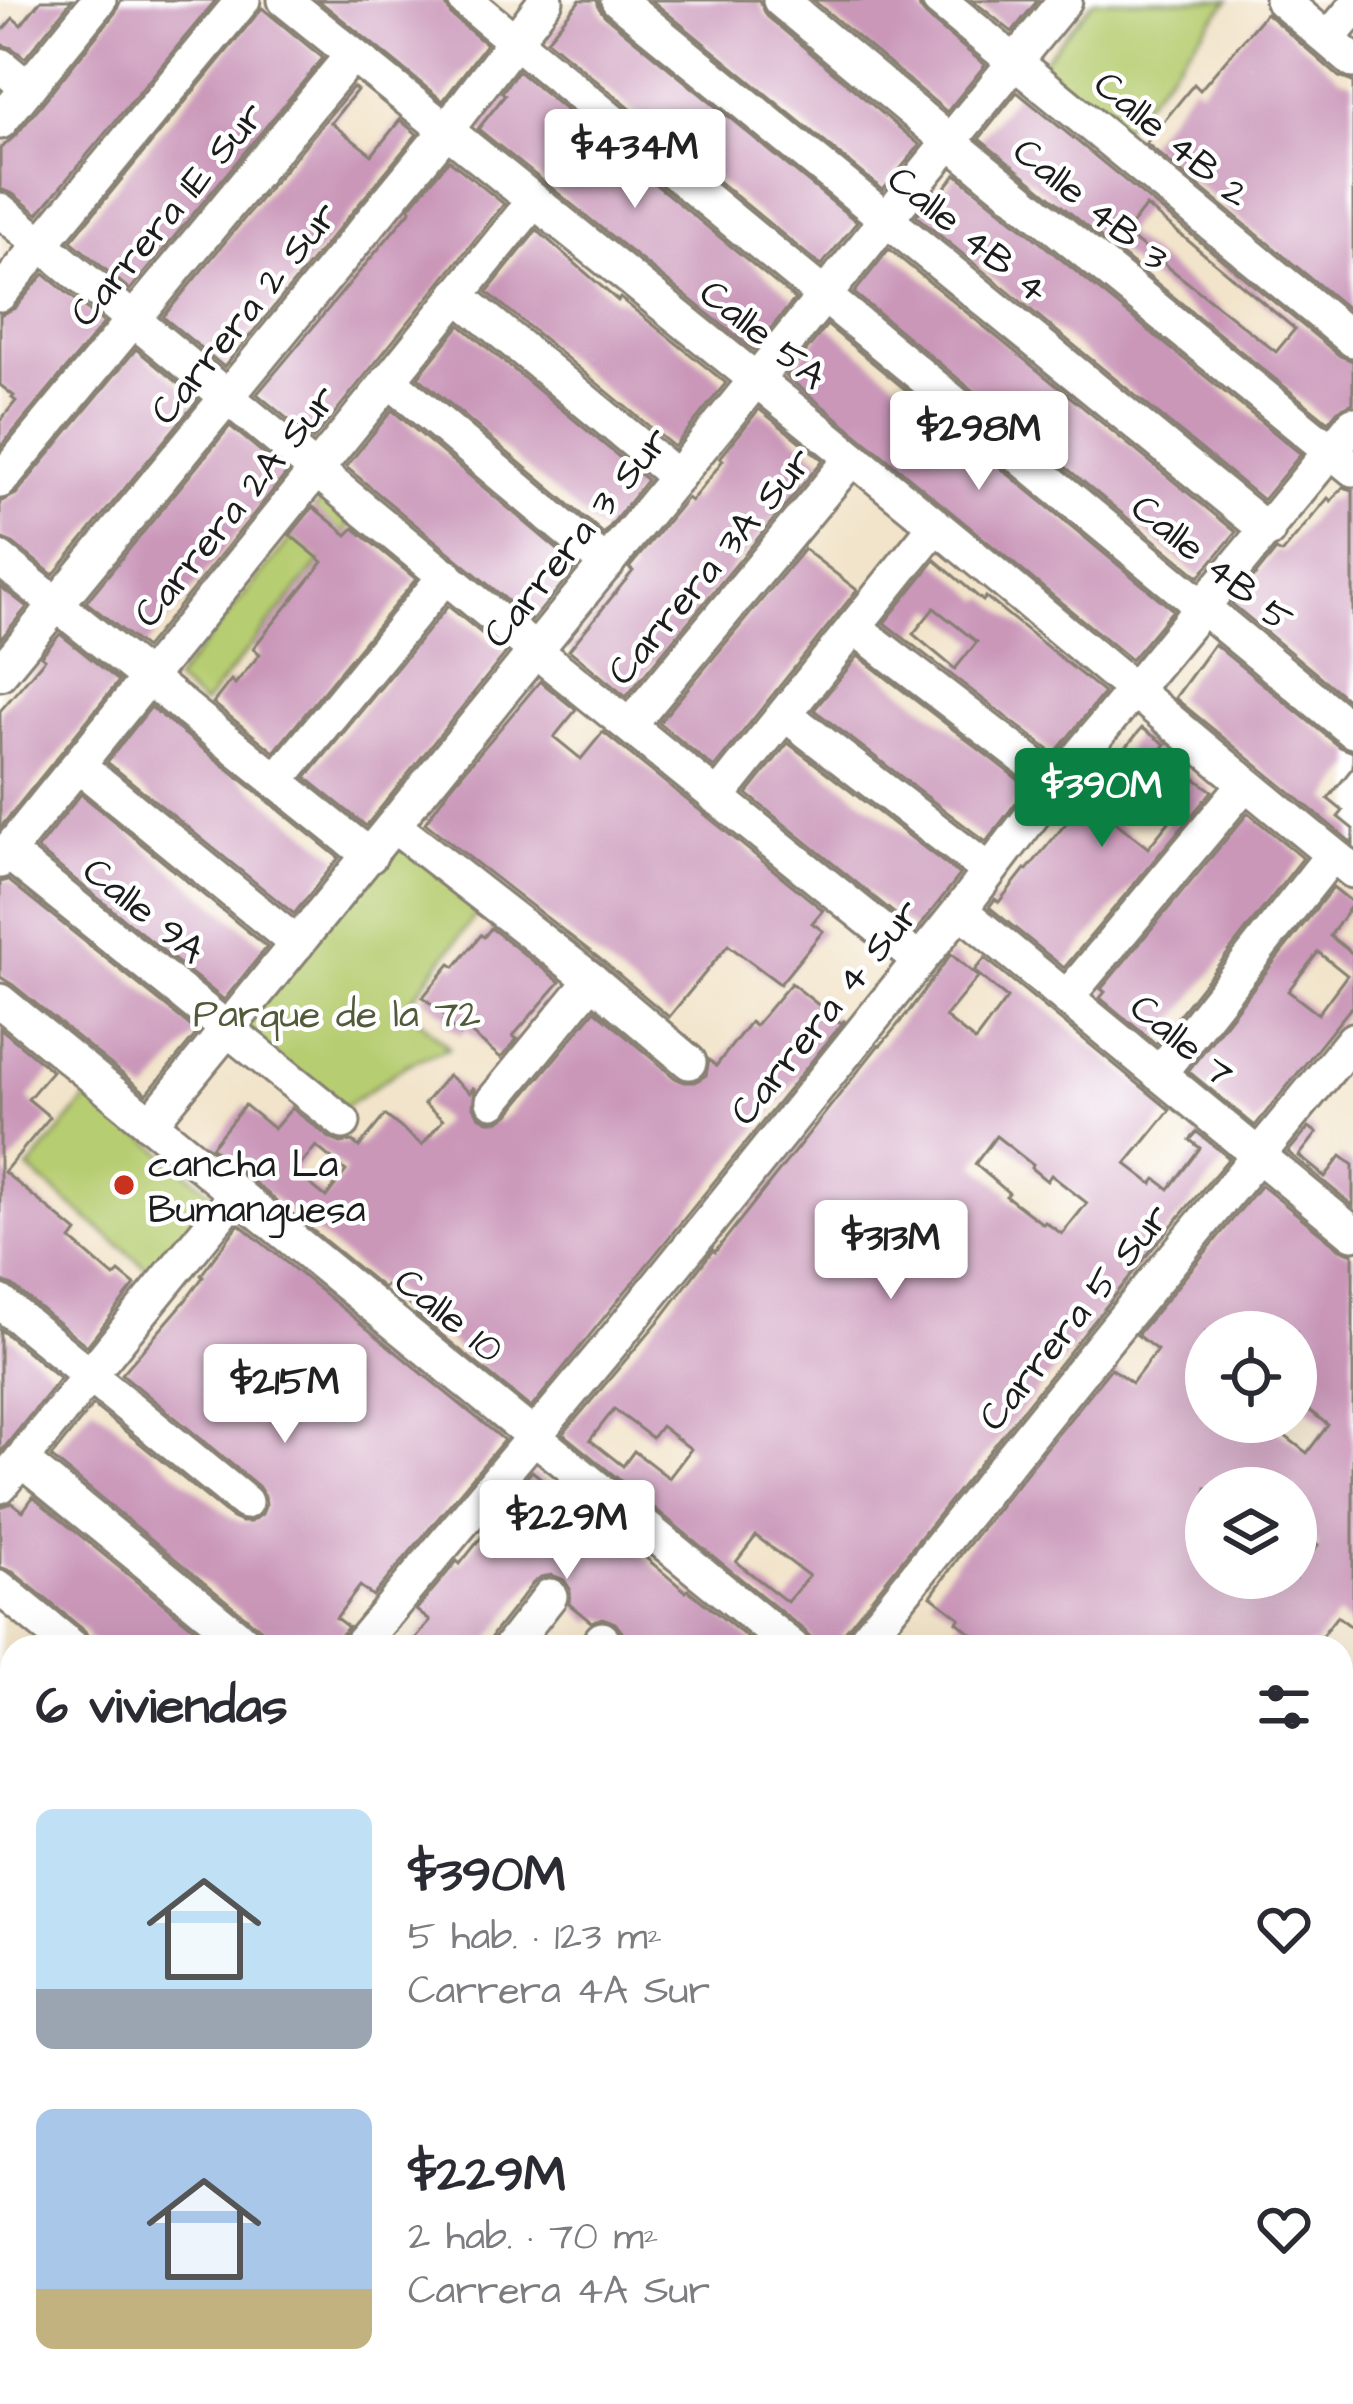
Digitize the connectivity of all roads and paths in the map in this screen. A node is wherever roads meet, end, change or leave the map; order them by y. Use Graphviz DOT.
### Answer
graph roads {
  1 [pos="243,0"];
  2 [pos="285,0"];
  3 [pos="465,0"];
  4 [pos="546,0"];
  5 [pos="618,0"];
  6 [pos="780,0"];
  7 [pos="939,0"];
  8 [pos="1065,0"];
  9 [pos="1282,0"];
  10 [pos="96,1"];
  11 [pos="1353,9"];
  12 [pos="515,41"];
  13 [pos="1340,50"];
  14 [pos="352,55"];
  15 [pos="1015,62"];
  16 [pos="0,65"];
  17 [pos="28,88"];
  18 [pos="0,122"];
  19 [pos="445,132"];
  20 [pos="950,142"];
  21 [pos="533,202"];
  22 [pos="0,210"];
  23 [pos="887,220"];
  24 [pos="40,245"];
  25 [pos="0,294"];
  26 [pos="457,295"];
  27 [pos="824,298"];
  28 [pos="132,320"];
  29 [pos="1353,340"];
  30 [pos="388,380"];
  31 [pos="756,380"];
  32 [pos="227,399"];
  33 [pos="1353,424"];
  34 [pos="852,458"];
  35 [pos="1342,460"];
  36 [pos="316,469"];
  37 [pos="677,477"];
  38 [pos="0,481"];
  39 [pos="936,525"];
  40 [pos="1268,531"];
  41 [pos="0,559"];
  42 [pos="607,564"];
  43 [pos="446,575"];
  44 [pos="57,604"];
  45 [pos="1202,608"];
  46 [pos="854,627"];
  47 [pos="536,651"];
  48 [pos="0,673"];
  49 [pos="149,678"];
  50 [pos="1132,690"];
  51 [pos="786,715"];
  52 [pos="630,725"];
  53 [pos="1353,731"];
  54 [pos="78,765"];
  55 [pos="276,782"];
  56 [pos="1057,783"];
  57 [pos="1244,784"];
  58 [pos="717,798"];
  59 [pos="394,826"];
  60 [pos="370,856"];
  61 [pos="3,857"];
  62 [pos="1343,863"];
  63 [pos="989,871"];
  64 [pos="960,910"];
  65 [pos="297,944"];
  66 [pos="919,959"];
  67 [pos="592,980"];
  68 [pos="1067,997"];
  69 [pos="0,1001"];
  70 [pos="227,1030"];
  71 [pos="1353,1040"];
  72 [pos="688,1062"];
  73 [pos="1160,1074"];
  74 [pos="493,1101"];
  75 [pos="343,1122"];
  76 [pos="150,1124"];
  77 [pos="1257,1156"];
  78 [pos="235,1196"];
  79 [pos="1353,1233"];
  80 [pos="0,1302"];
  81 [pos="90,1375"];
  82 [pos="532,1436"];
  83 [pos="10,1473"];
  84 [pos="245,1502"];
  85 [pos="0,1588"];
  86 [pos="550,1596"];
  87 [pos="57,1635"];
  88 [pos="233,1635"];
  89 [pos="368,1635"];
  90 [pos="519,1635"];
  91 [pos="777,1635"];
  92 [pos="870,1635"];
  1 -- 24 [label="street"];
  2 -- 14 [label="street, Calle 5A"];
  3 -- 12 [label="street, Calle 4B 5"];
  4 -- 12 [label="street, Carrera 2 Sur"];
  5 -- 23 [label="street, Calle 4B 4"];
  6 -- 20 [label="street, Calle 4B 3"];
  7 -- 15 [label="street, Calle 4B 2"];
  8 -- 15 [label="street, Carrera 3 Sur"];
  9 -- 13 [label="street"];
  10 -- 17 [label="street"];
  11 -- 13 [label="street"];
  12 -- 19 [label="street, Carrera 2 Sur"];
  12 -- 27 [label="street, Calle 4B 5"];
  14 -- 19 [label="street, Calle 5A"];
  14 -- 28 [label="street, Carrera 1E Sur"];
  15 -- 20 [label="street, Carrera 3 Sur"];
  15 -- 29 [label="street, Calle 4B 2"];
  16 -- 17 [label="street"];
  17 -- 18 [label="street"];
  19 -- 21 [label="street, Calle 5A"];
  19 -- 32 [label="street, Carrera 2 Sur"];
  20 -- 23 [label="street, Carrera 3 Sur"];
  20 -- 35 [label="street, Calle 4B 3"];
  21 -- 26 [label="street, Carrera 2A Sur"];
  21 -- 31 [label="street, Calle 5A"];
  22 -- 24 [label="street"];
  23 -- 27 [label="street, Carrera 3 Sur"];
  23 -- 40 [label="street, Calle 4B 4"];
  24 -- 25 [label="street"];
  24 -- 28 [label="street"];
  26 -- 30 [label="street, Carrera 2A Sur"];
  26 -- 37 [label="street"];
  27 -- 31 [label="street, Carrera 3 Sur"];
  27 -- 45 [label="street, Calle 4B 5"];
  28 -- 32 [label="street"];
  28 -- 38 [label="street, Carrera 1E Sur"];
  30 -- 36 [label="street, Carrera 2A Sur"];
  30 -- 42 [label="street"];
  31 -- 34 [label="street, Calle 5A"];
  31 -- 37 [label="street, Carrera 3 Sur"];
  32 -- 36 [label="street"];
  32 -- 44 [label="street, Carrera 2 Sur"];
  33 -- 35 [label="street, Carrera 4 Sur"];
  34 -- 39 [label="street, Calle 5A"];
  34 -- 52 [label="street, Carrera 3A Sur"];
  35 -- 40 [label="street, Carrera 4 Sur"];
  36 -- 43 [label="street"];
  36 -- 49 [label="street, Carrera 2A Sur"];
  37 -- 42 [label="street, Carrera 3 Sur"];
  39 -- 46 [label="street"];
  39 -- 50 [label="street, Calle 5A"];
  40 -- 45 [label="street, Carrera 4 Sur"];
  41 -- 44 [label="street"];
  42 -- 47 [label="street, Carrera 3 Sur"];
  43 -- 47 [label="street"];
  43 -- 55 [label="street"];
  44 -- 48 [label="street, Carrera 2 Sur"];
  44 -- 49 [label="street"];
  45 -- 50 [label="street, Carrera 4 Sur"];
  45 -- 53 [label="street, Calle 4B 5"];
  46 -- 51 [label="street"];
  46 -- 56 [label="street"];
  47 -- 52 [label="street"];
  47 -- 59 [label="street, Carrera 3 Sur"];
  49 -- 54 [label="street, Carrera 2A Sur"];
  49 -- 55 [label="street"];
  50 -- 56 [label="street, Carrera 4 Sur"];
  50 -- 57 [label="street, Calle 5A"];
  51 -- 58 [label="street"];
  51 -- 63 [label="street"];
  52 -- 58 [label="street"];
  54 -- 61 [label="street, Carrera 2A Sur"];
  54 -- 65 [label="street"];
  55 -- 60 [label="street"];
  56 -- 63 [label="street, Carrera 4 Sur"];
  57 -- 62 [label="street, Calle 5A"];
  57 -- 68 [label="street"];
  58 -- 66 [label="street"];
  59 -- 60 [label="street, Carrera 3 Sur"];
  59 -- 67 [label="street"];
  60 -- 65 [label="street, Carrera 3 Sur"];
  61 -- 70 [label="street, Calle 9A"];
  62 -- 73 [label="street"];
  63 -- 64 [label="street, Carrera 4 Sur"];
  64 -- 66 [label="street, Carrera 4 Sur"];
  64 -- 68 [label="street, Calle 7"];
  65 -- 70 [label="street, Carrera 3 Sur"];
  66 -- 82 [label="street, Carrera 4 Sur"];
  67 -- 72 [label="street"];
  67 -- 74 [label="street"];
  68 -- 73 [label="street, Calle 7"];
  69 -- 76 [label="street, Calle 10"];
  70 -- 75 [label="street, Calle 9A"];
  70 -- 76 [label="street, Carrera 3 Sur"];
  71 -- 77 [label="street, Carrera 5 Sur"];
  73 -- 77 [label="street, Calle 7"];
  76 -- 78 [label="street, Calle 10"];
  77 -- 79 [label="street, Calle 7"];
  77 -- 92 [label="street, Carrera 5 Sur"];
  78 -- 81 [label="street"];
  78 -- 82 [label="street, Calle 10"];
  80 -- 81 [label="street"];
  81 -- 83 [label="street"];
  81 -- 84 [label="street"];
  82 -- 89 [label="street, Carrera 4 Sur"];
  82 -- 91 [label="street, Calle 10"];
  83 -- 88 [label="street"];
  85 -- 87 [label="street"];
  86 -- 90 [label="street"];
}
